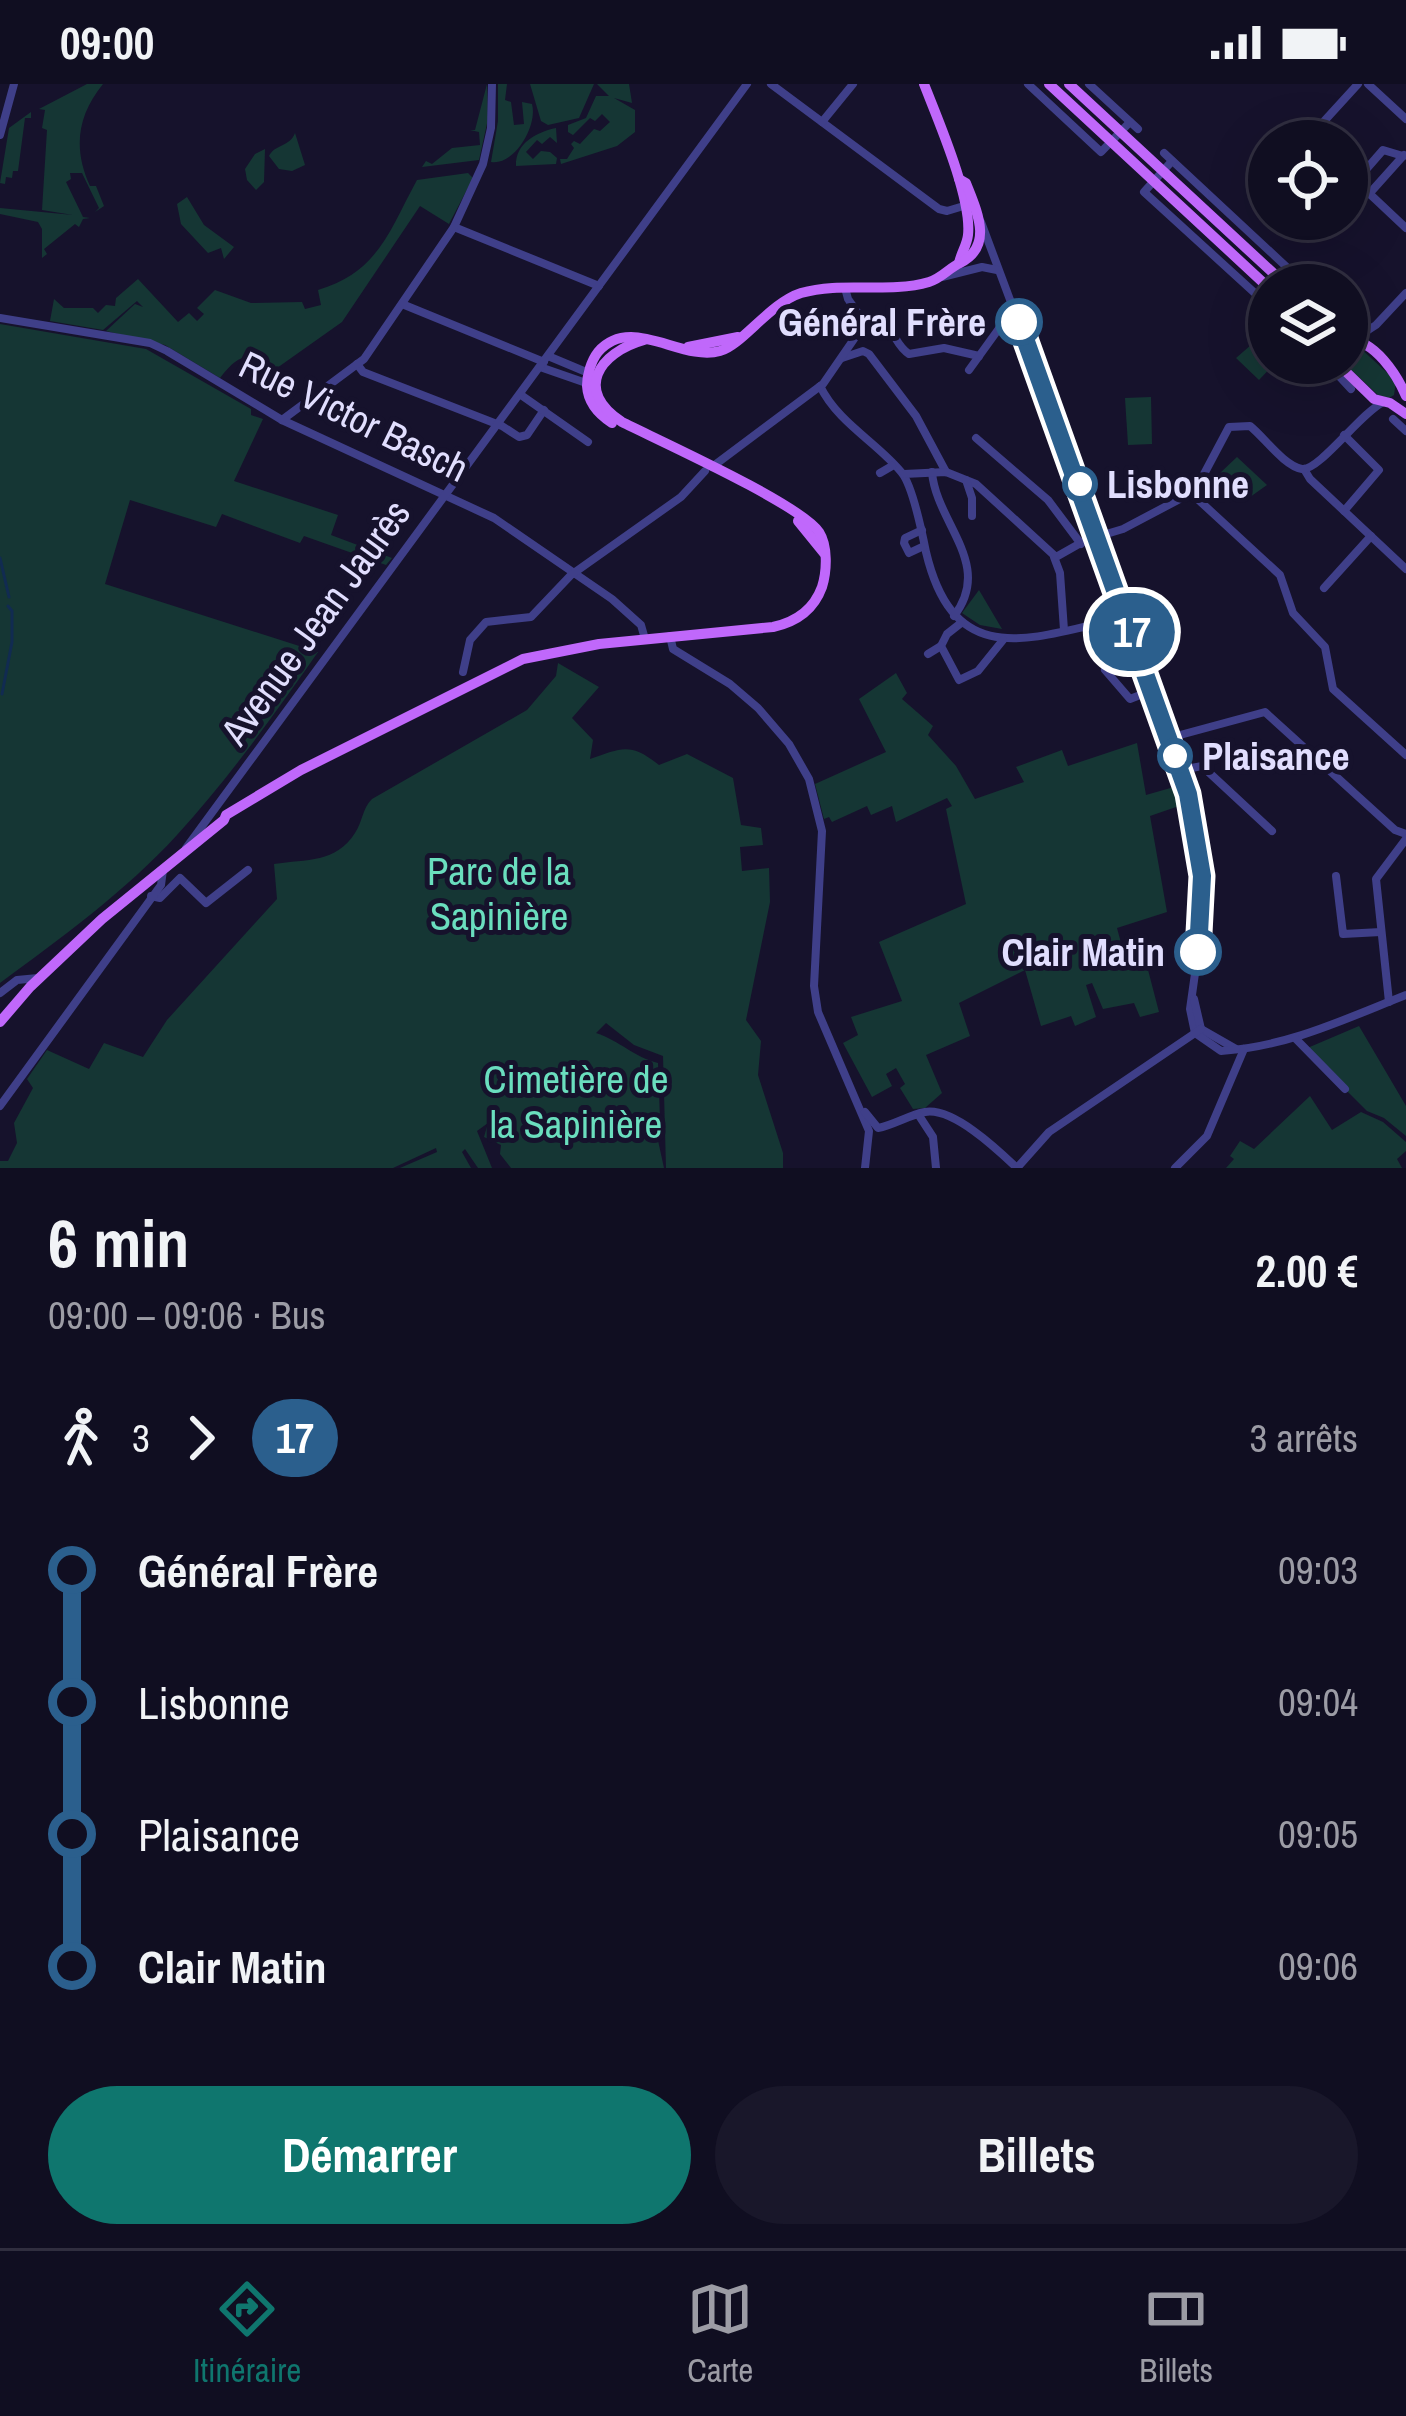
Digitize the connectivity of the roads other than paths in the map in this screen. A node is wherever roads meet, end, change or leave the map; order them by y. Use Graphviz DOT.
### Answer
graph roads {
  1 [pos="14,84"];
  2 [pos="492,84"];
  3 [pos="747,84"];
  4 [pos="771,84"];
  5 [pos="853,84"];
  6 [pos="924,84"];
  7 [pos="1028,84"];
  8 [pos="1048,84"];
  9 [pos="1069,84"];
  10 [pos="1089,84"];
  11 [pos="1358,84"];
  12 [pos="1368,84"];
  13 [pos="1406,119"];
  14 [pos="1325,120"];
  15 [pos="822,122"];
  16 [pos="0,135"];
  17 [pos="1116,137"];
  18 [pos="1163,152"];
  19 [pos="1404,155"];
  20 [pos="1172,161"];
  21 [pos="1158,176"];
  22 [pos="1369,194"];
  23 [pos="972,208"];
  24 [pos="454,227"];
  25 [pos="1406,228"];
  26 [pos="972,244"];
  27 [pos="995,258"];
  28 [pos="1261,264"];
  29 [pos="1283,264"];
  30 [pos="1248,267"];
  31 [pos="999,270"];
  32 [pos="937,279"];
  33 [pos="599,286"];
  34 [pos="1248,287"];
  35 [pos="845,288"];
  36 [pos="1406,293"];
  37 [pos="402,304"];
  38 [pos="1016,311"];
  39 [pos="0,318"];
  40 [pos="865,324"];
  41 [pos="1376,325"];
  42 [pos="1368,329"];
  43 [pos="1368,349"];
  44 [pos="1374,352"];
  45 [pos="979,356"];
  46 [pos="842,357"];
  47 [pos="544,362"];
  48 [pos="357,364"];
  49 [pos="969,370"];
  50 [pos="593,380"];
  51 [pos="1352,384"];
  52 [pos="1354,384"];
  53 [pos="820,386"];
  54 [pos="1358,389"];
  55 [pos="520,394"];
  56 [pos="1404,394"];
  57 [pos="1386,403"];
  58 [pos="544,410"];
  59 [pos="1362,416"];
  60 [pos="1400,417"];
  61 [pos="282,420"];
  62 [pos="497,426"];
  63 [pos="1406,431"];
  64 [pos="1344,435"];
  65 [pos="976,438"];
  66 [pos="588,442"];
  67 [pos="892,466"];
  68 [pos="708,469"];
  69 [pos="1304,469"];
  70 [pos="932,472"];
  71 [pos="946,472"];
  72 [pos="880,473"];
  73 [pos="904,474"];
  74 [pos="965,478"];
  75 [pos="1191,493"];
  76 [pos="446,495"];
  77 [pos="1344,511"];
  78 [pos="972,516"];
  79 [pos="922,530"];
  80 [pos="1371,536"];
  81 [pos="1098,537"];
  82 [pos="1081,544"];
  83 [pos="925,545"];
  84 [pos="1054,557"];
  85 [pos="1406,569"];
  86 [pos="575,573"];
  87 [pos="1324,588"];
  88 [pos="1126,617"];
  89 [pos="958,620"];
  90 [pos="1064,630"];
  91 [pos="670,636"];
  92 [pos="645,639"];
  93 [pos="1003,640"];
  94 [pos="941,646"];
  95 [pos="928,654"];
  96 [pos="1105,670"];
  97 [pos="463,672"];
  98 [pos="1153,689"];
  99 [pos="1168,738"];
  100 [pos="1406,755"];
  101 [pos="1180,770"];
  102 [pos="1272,831"];
  103 [pos="1406,836"];
  104 [pos="183,855"];
  105 [pos="248,870"];
  106 [pos="159,873"];
  107 [pos="1336,876"];
  108 [pos="153,894"];
  109 [pos="1382,932"];
  110 [pos="40,978"];
  111 [pos="0,993"];
  112 [pos="1406,995"];
  113 [pos="1389,1002"];
  114 [pos="0,1022"];
  115 [pos="1198,1031"];
  116 [pos="1295,1038"];
  117 [pos="1241,1050"];
  118 [pos="1345,1089"];
  119 [pos="0,1106"];
  120 [pos="864,1112"];
  121 [pos="919,1114"];
  122 [pos="863,1167"];
  123 [pos="936,1168"];
  124 [pos="1017,1168"];
  125 [pos="1175,1168"];
  1 -- 16 [label="street"];
  2 -- 24 [label="street"];
  3 -- 33 [label="street, Avenue Jean Jaurès"];
  4 -- 15 [label="street"];
  5 -- 15 [label="street"];
  6 -- 23 [label="main road"];
  7 -- 17 [label="street"];
  8 -- 17 [label="main road"];
  9 -- 17 [label="main road"];
  10 -- 17 [label="street"];
  11 -- 14 [label="street"];
  12 -- 13 [label="street"];
  15 -- 23 [label="street"];
  17 -- 21 [label="main road"];
  18 -- 20 [label="street"];
  19 -- 22 [label="street"];
  19 -- 22 [label="street"];
  20 -- 21 [label="street"];
  20 -- 29 [label="street"];
  21 -- 28 [label="main road"];
  21 -- 30 [label="main road"];
  21 -- 34 [label="street"];
  22 -- 25 [label="street"];
  23 -- 26 [label="main road"];
  23 -- 27 [label="street"];
  24 -- 33 [label="street"];
  24 -- 37 [label="street"];
  26 -- 27 [label="street"];
  26 -- 32 [label="main road"];
  27 -- 31 [label="street"];
  31 -- 32 [label="street"];
  31 -- 38 [label="street"];
  32 -- 35 [label="main road"];
  33 -- 47 [label="street, Avenue Jean Jaurès"];
  35 -- 40 [label="street"];
  35 -- 50 [label="main road"];
  36 -- 41 [label="street"];
  37 -- 47 [label="street"];
  37 -- 48 [label="street"];
  38 -- 45 [label="street"];
  38 -- 81 [label="street"];
  39 -- 61 [label="street, Rue Victor Basch"];
  40 -- 45 [label="street"];
  40 -- 46 [label="street"];
  41 -- 42 [label="street"];
  41 -- 44 [label="street"];
  43 -- 44 [label="main road"];
  44 -- 56 [label="main road"];
  45 -- 49 [label="street"];
  46 -- 53 [label="street"];
  46 -- 71 [label="street"];
  47 -- 50 [label="street"];
  47 -- 55 [label="street, Avenue Jean Jaurès"];
  48 -- 61 [label="street"];
  48 -- 62 [label="street"];
  50 -- 68 [label="main road"];
  51 -- 54 [label="street"];
  52 -- 54 [label="main road"];
  53 -- 67 [label="street"];
  53 -- 68 [label="street"];
  54 -- 57 [label="main road"];
  54 -- 59 [label="street"];
  55 -- 58 [label="street"];
  55 -- 62 [label="street, Avenue Jean Jaurès"];
  56 -- 57 [label="main road"];
  57 -- 59 [label="street"];
  57 -- 60 [label="main road"];
  58 -- 62 [label="street"];
  58 -- 66 [label="street"];
  59 -- 64 [label="street"];
  60 -- 63 [label="street"];
  61 -- 76 [label="street, Rue Victor Basch"];
  62 -- 76 [label="street, Avenue Jean Jaurès"];
  64 -- 69 [label="street"];
  64 -- 77 [label="street"];
  65 -- 82 [label="street"];
  67 -- 72 [label="street"];
  67 -- 73 [label="street"];
  68 -- 86 [label="street"];
  68 -- 91 [label="main road"];
  69 -- 75 [label="street"];
  69 -- 77 [label="street"];
  70 -- 71 [label="street"];
  70 -- 73 [label="street"];
  70 -- 89 [label="street"];
  71 -- 74 [label="street"];
  73 -- 79 [label="street"];
  74 -- 78 [label="street"];
  74 -- 84 [label="street"];
  75 -- 81 [label="street"];
  75 -- 100 [label="street"];
  76 -- 86 [label="street, Rue Victor Basch"];
  76 -- 104 [label="street, Avenue Jean Jaurès"];
  77 -- 80 [label="street"];
  79 -- 83 [label="street"];
  79 -- 83 [label="street"];
  80 -- 85 [label="street"];
  80 -- 87 [label="street"];
  81 -- 82 [label="street"];
  81 -- 88 [label="street"];
  82 -- 84 [label="street"];
  83 -- 89 [label="street"];
  84 -- 90 [label="street"];
  86 -- 92 [label="street, Rue Victor Basch"];
  86 -- 97 [label="street"];
  88 -- 90 [label="street"];
  88 -- 98 [label="street"];
  89 -- 93 [label="street"];
  89 -- 94 [label="street"];
  90 -- 93 [label="street"];
  91 -- 92 [label="main road"];
  91 -- 120 [label="street"];
  92 -- 104 [label="main road"];
  93 -- 94 [label="street"];
  94 -- 95 [label="street"];
  96 -- 98 [label="street"];
  98 -- 99 [label="street"];
  99 -- 101 [label="street"];
  99 -- 103 [label="street"];
  101 -- 102 [label="street"];
  101 -- 115 [label="street"];
  103 -- 109 [label="street"];
  104 -- 106 [label="main road"];
  105 -- 108 [label="street"];
  106 -- 108 [label="street"];
  106 -- 110 [label="main road"];
  107 -- 109 [label="street"];
  108 -- 119 [label="street"];
  109 -- 113 [label="street"];
  110 -- 111 [label="street"];
  110 -- 114 [label="main road"];
  112 -- 113 [label="street"];
  113 -- 116 [label="street"];
  115 -- 117 [label="street"];
  115 -- 124 [label="street"];
  116 -- 117 [label="street"];
  116 -- 118 [label="street"];
  117 -- 125 [label="street"];
  120 -- 121 [label="street"];
  120 -- 122 [label="street"];
  121 -- 123 [label="street"];
  121 -- 124 [label="street"];
}
